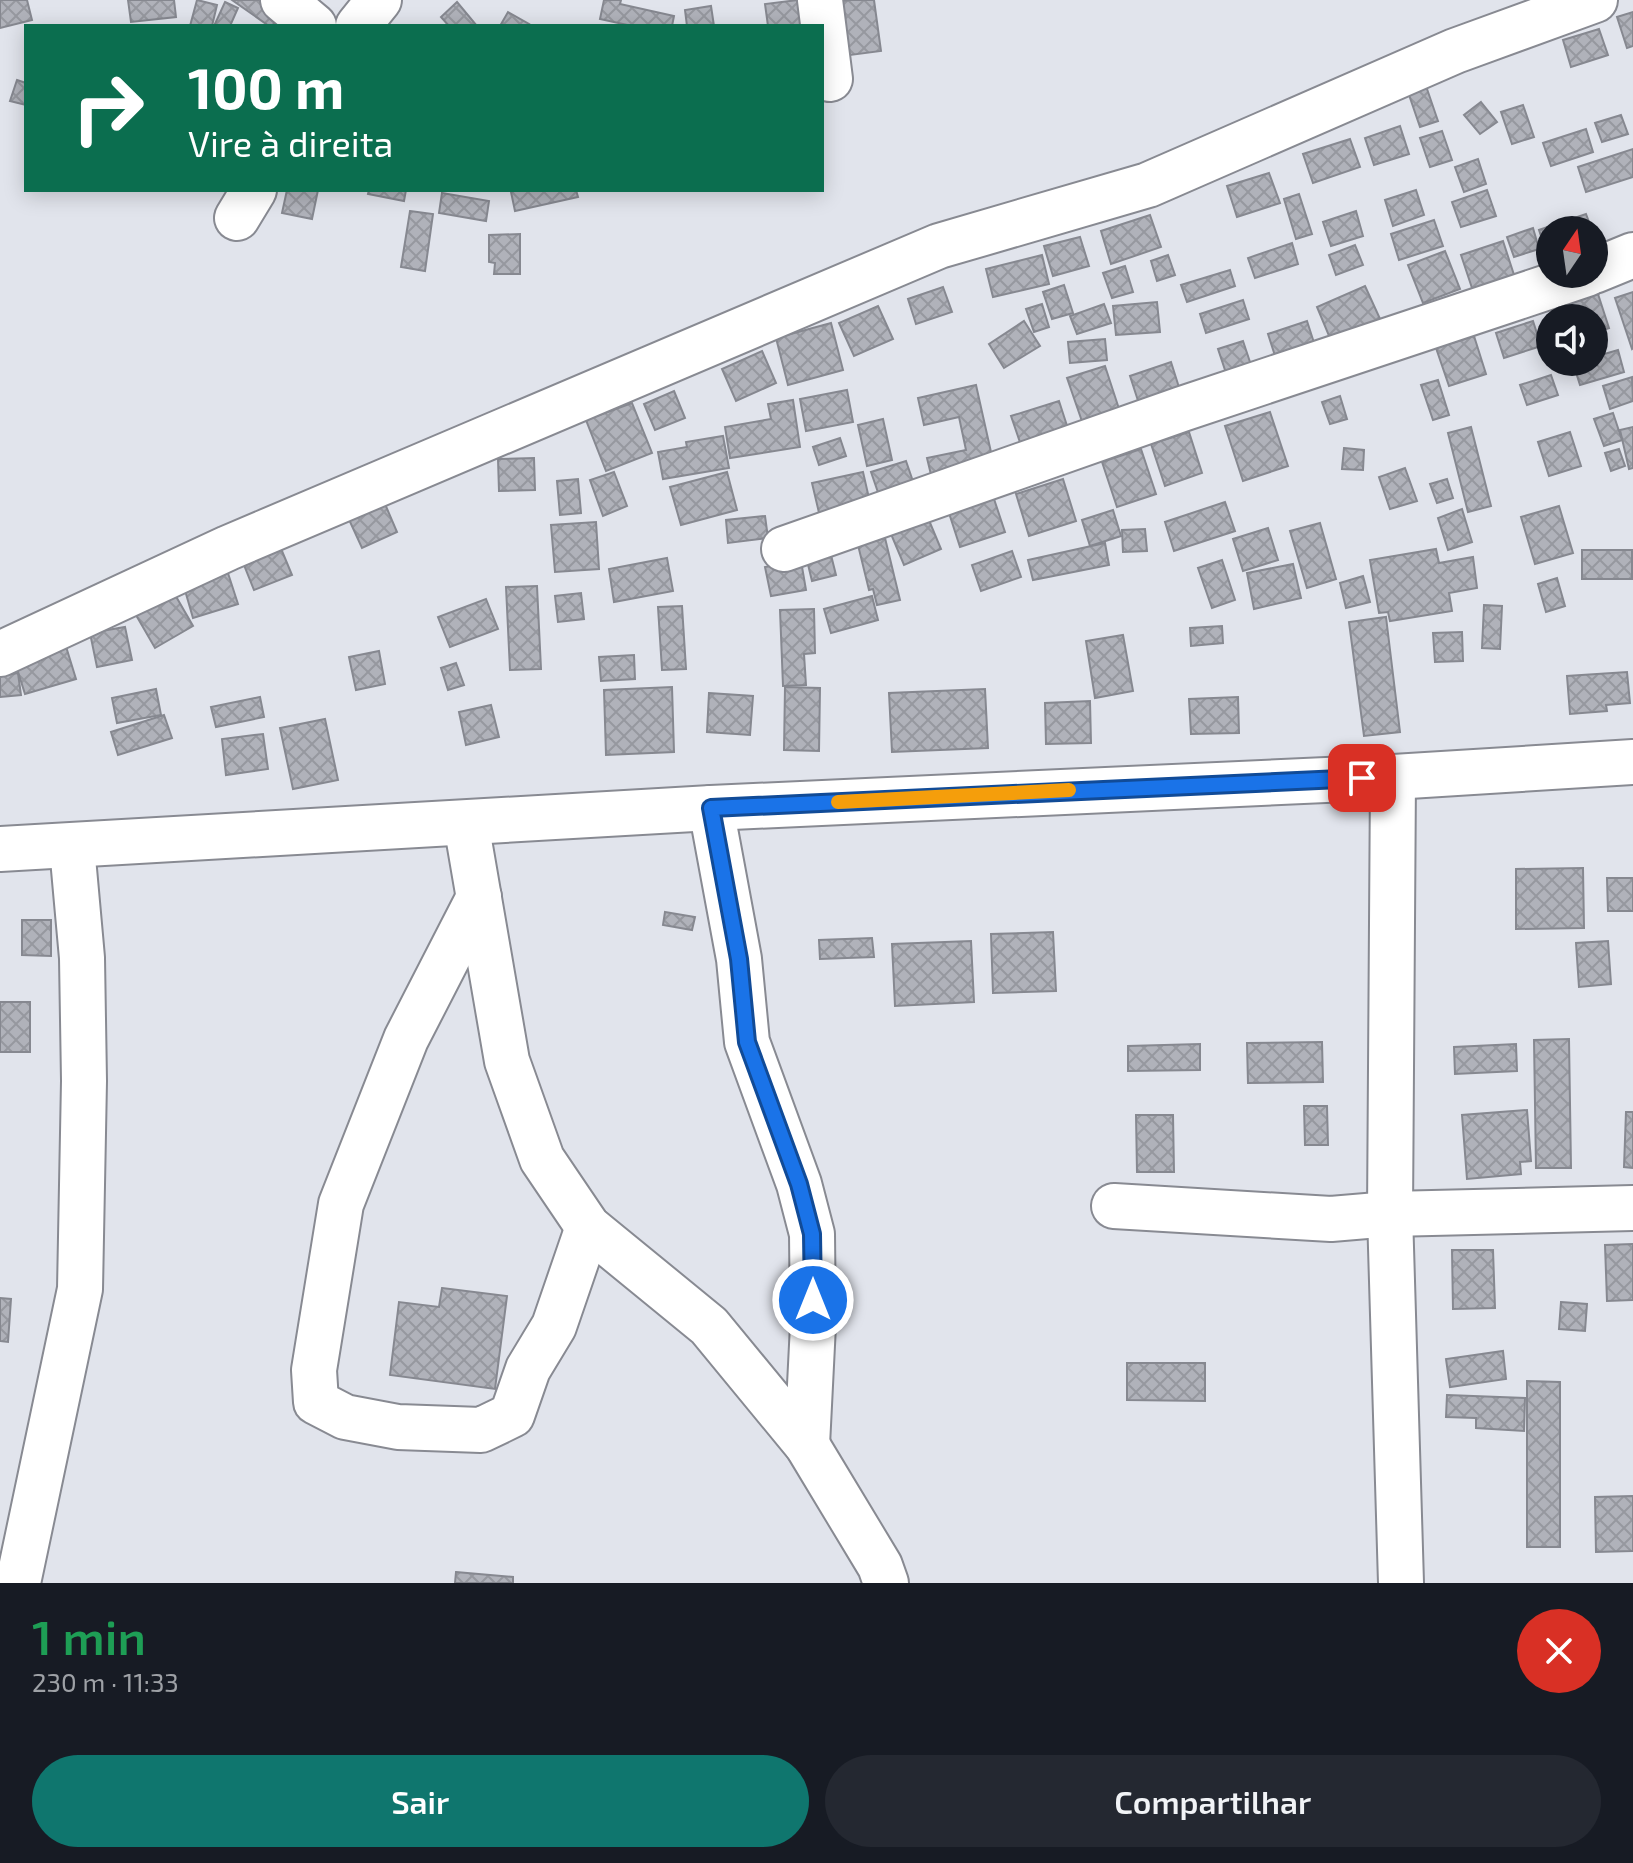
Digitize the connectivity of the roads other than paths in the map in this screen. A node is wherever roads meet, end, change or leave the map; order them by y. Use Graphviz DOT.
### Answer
graph roads {
  1 [pos="283,0"];
  2 [pos="379,0"];
  3 [pos="820,0"];
  4 [pos="1595,0"];
  5 [pos="312,24"];
  6 [pos="360,24"];
  7 [pos="823,24"];
  8 [pos="824,32"];
  9 [pos="830,79"];
  10 [pos="1633,255"];
  11 [pos="1608,265"];
  12 [pos="1545,288"];
  13 [pos="784,549"];
  14 [pos="0,654"];
  15 [pos="1633,762"];
  16 [pos="1393,777"];
  17 [pos="711,808"];
  18 [pos="466,823"];
  19 [pos="72,847"];
  20 [pos="0,849"];
  21 [pos="479,897"];
  22 [pos="1114,1206"];
  23 [pos="1633,1208"];
  24 [pos="1390,1214"];
  25 [pos="588,1227"];
  26 [pos="807,1445"];
  27 [pos="18,1583"];
  28 [pos="886,1583"];
  29 [pos="1401,1583"];
  1 -- 5 [label="street"];
  2 -- 6 [label="street"];
  3 -- 7 [label="street"];
  4 -- 14 [label="street"];
  8 -- 9 [label="street"];
  10 -- 11 [label="street"];
  12 -- 13 [label="street"];
  15 -- 16 [label="street"];
  16 -- 17 [label="street"];
  16 -- 24 [label="street"];
  17 -- 18 [label="street"];
  17 -- 26 [label="street"];
  18 -- 19 [label="street"];
  18 -- 21 [label="street"];
  19 -- 20 [label="street"];
  19 -- 27 [label="street"];
  21 -- 25 [label="street"];
  21 -- 25 [label="street"];
  22 -- 24 [label="street"];
  23 -- 24 [label="street"];
  24 -- 29 [label="street"];
  25 -- 26 [label="street"];
  26 -- 28 [label="street"];
}
